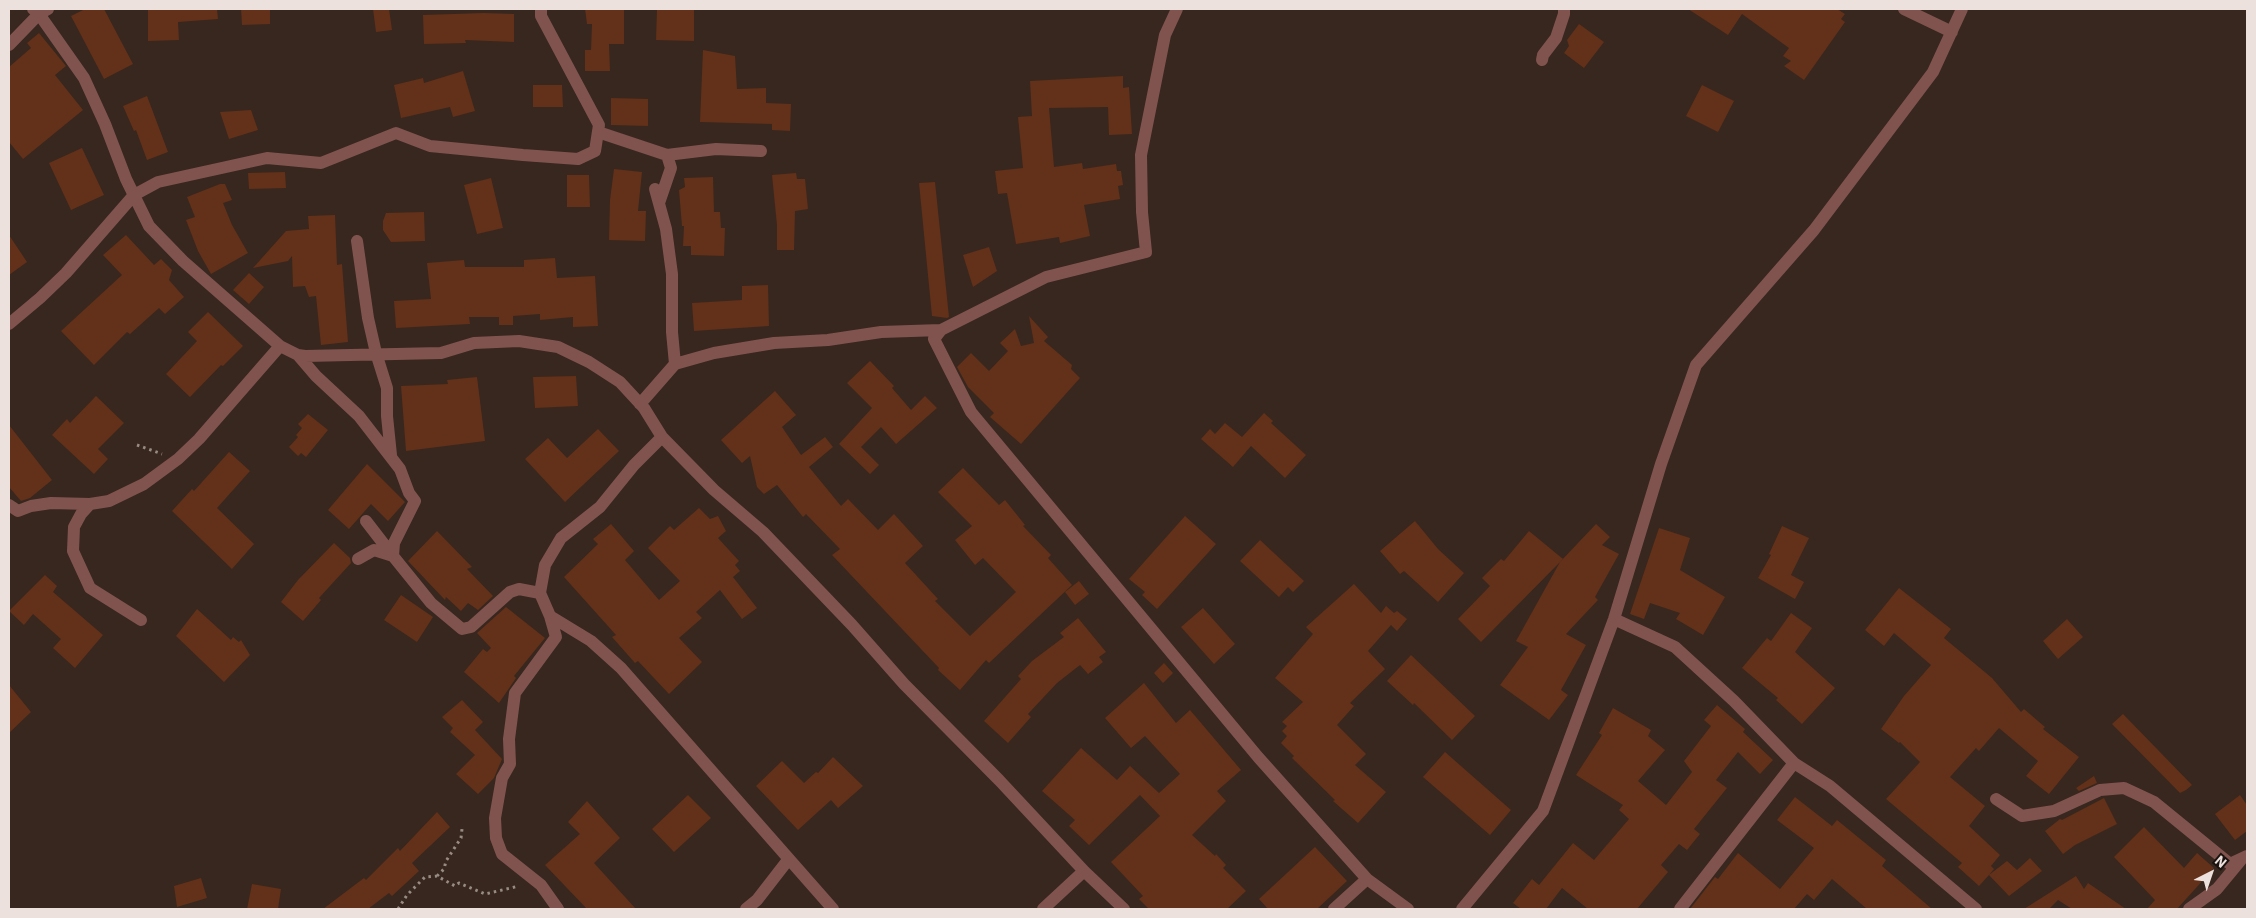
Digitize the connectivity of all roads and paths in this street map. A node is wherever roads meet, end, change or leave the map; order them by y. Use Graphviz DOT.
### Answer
graph roads {
  1 [pos="540,9"];
  2 [pos="1177,9"];
  3 [pos="1564,9"];
  4 [pos="1904,9"];
  5 [pos="1962,9"];
  6 [pos="40,10"];
  7 [pos="1952,32"];
  8 [pos="9,45"];
  9 [pos="1542,60"];
  10 [pos="598,132"];
  11 [pos="761,151"];
  12 [pos="667,155"];
  13 [pos="655,189"];
  14 [pos="134,195"];
  15 [pos="659,203"];
  16 [pos="357,241"];
  17 [pos="9,324"];
  18 [pos="941,330"];
  19 [pos="280,346"];
  20 [pos="376,353"];
  21 [pos="298,355"];
  22 [pos="676,364"];
  23 [pos="640,404"];
  24 [pos="662,437"];
  25 [pos="136,445"];
  26 [pos="183,454"];
  27 [pos="391,455"];
  28 [pos="90,504"];
  29 [pos="9,505"];
  30 [pos="366,521"];
  31 [pos="393,556"];
  32 [pos="358,559"];
  33 [pos="540,593"];
  34 [pos="550,616"];
  35 [pos="1614,619"];
  36 [pos="141,620"];
  37 [pos="1794,764"];
  38 [pos="1996,799"];
  39 [pos="462,829"];
  40 [pos="2246,856"];
  41 [pos="788,860"];
  42 [pos="1084,870"];
  43 [pos="437,876"];
  44 [pos="1367,879"];
  45 [pos="533,880"];
  46 [pos="398,909"];
  47 [pos="558,909"];
  48 [pos="746,909"];
  49 [pos="833,909"];
  50 [pos="1043,909"];
  51 [pos="1124,909"];
  52 [pos="1334,909"];
  53 [pos="1408,909"];
  54 [pos="1462,909"];
  55 [pos="1680,909"];
  56 [pos="1976,909"];
  57 [pos="2189,909"];
  1 -- 10 [label="street"];
  2 -- 18 [label="street"];
  3 -- 9 [label="street"];
  4 -- 7 [label="street"];
  5 -- 7 [label="street"];
  6 -- 8 [label="street"];
  6 -- 14 [label="street"];
  7 -- 35 [label="street"];
  10 -- 12 [label="street"];
  10 -- 14 [label="street"];
  11 -- 12 [label="street"];
  12 -- 15 [label="street"];
  13 -- 15 [label="street"];
  14 -- 17 [label="street"];
  14 -- 19 [label="street"];
  15 -- 22 [label="street"];
  16 -- 20 [label="street"];
  18 -- 22 [label="street"];
  18 -- 44 [label="street"];
  19 -- 21 [label="street"];
  19 -- 26 [label="street"];
  20 -- 21 [label="street"];
  20 -- 23 [label="street"];
  20 -- 27 [label="street"];
  21 -- 27 [label="street"];
  22 -- 23 [label="street"];
  23 -- 24 [label="street"];
  24 -- 33 [label="street"];
  24 -- 42 [label="street"];
  25 -- 26 [label="path"];
  26 -- 28 [label="street"];
  27 -- 31 [label="street"];
  28 -- 29 [label="street"];
  28 -- 36 [label="street"];
  30 -- 31 [label="street"];
  31 -- 32 [label="street"];
  31 -- 33 [label="street"];
  33 -- 34 [label="street"];
  34 -- 41 [label="street"];
  34 -- 45 [label="street"];
  35 -- 37 [label="street"];
  35 -- 54 [label="street"];
  37 -- 55 [label="street"];
  37 -- 56 [label="street"];
  38 -- 40 [label="street"];
  39 -- 43 [label="path"];
  40 -- 57 [label="street"];
  41 -- 48 [label="street"];
  41 -- 49 [label="street"];
  42 -- 50 [label="street"];
  42 -- 51 [label="street"];
  43 -- 45 [label="path"];
  43 -- 46 [label="path"];
  44 -- 52 [label="street"];
  44 -- 53 [label="street"];
  45 -- 47 [label="street"];
}
